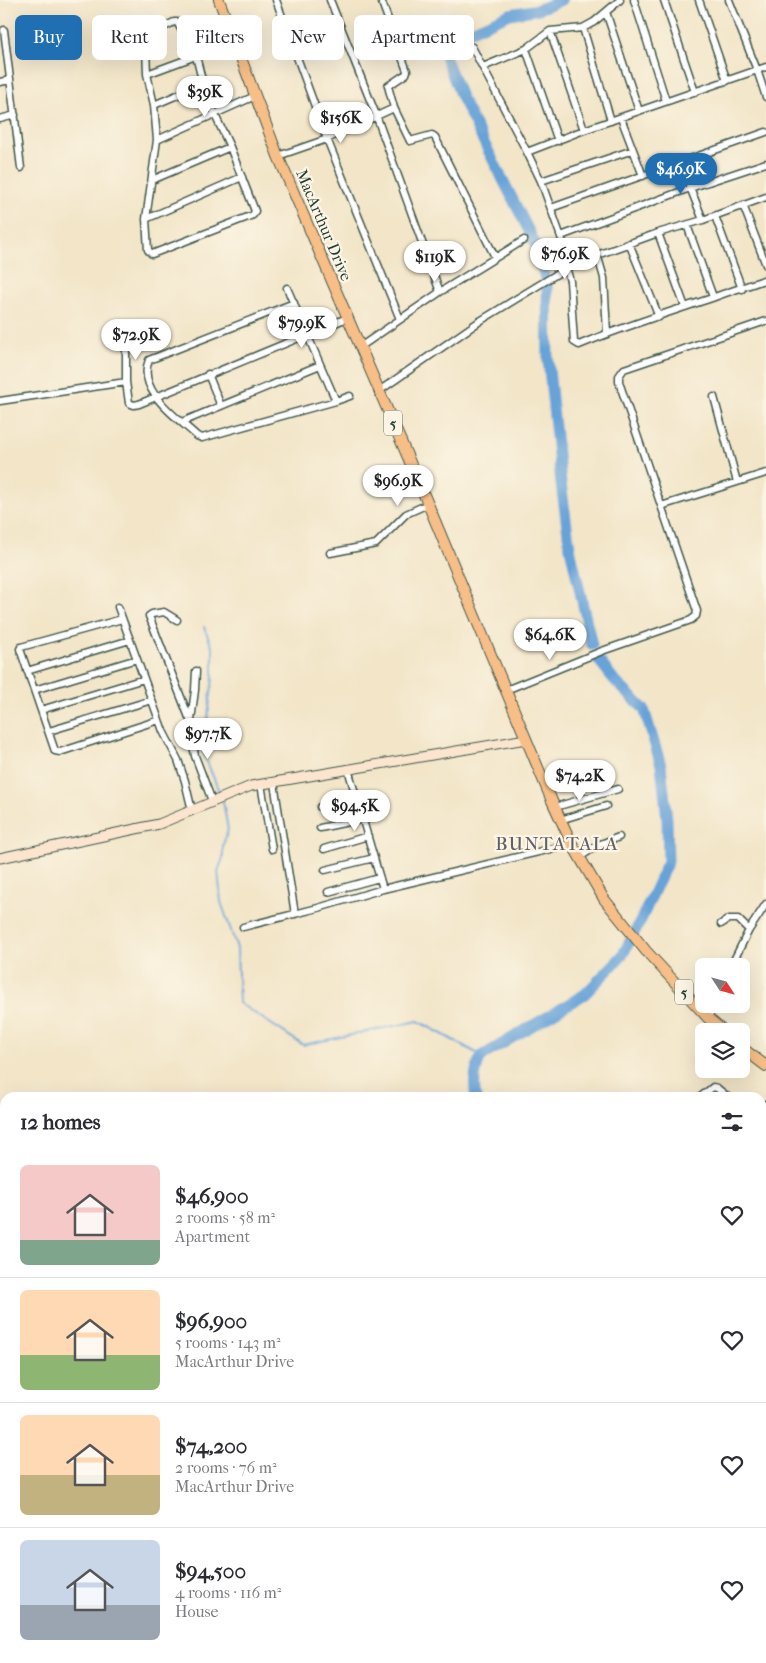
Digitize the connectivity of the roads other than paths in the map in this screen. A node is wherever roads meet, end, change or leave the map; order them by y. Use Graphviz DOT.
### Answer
graph roads {
  1 [pos="219,0"];
  2 [pos="276,0"];
  3 [pos="330,0"];
  4 [pos="381,0"];
  5 [pos="620,0"];
  6 [pos="634,0"];
  7 [pos="664,0"];
  8 [pos="699,0"];
  9 [pos="729,0"];
  10 [pos="606,12"];
  11 [pos="177,22"];
  12 [pos="583,28"];
  13 [pos="4,30"];
  14 [pos="550,31"];
  15 [pos="3,48"];
  16 [pos="526,49"];
  17 [pos="474,51"];
  18 [pos="185,60"];
  19 [pos="197,60"];
  20 [pos="483,67"];
  21 [pos="766,67"];
  22 [pos="757,70"];
  23 [pos="147,74"];
  24 [pos="10,80"];
  25 [pos="727,81"];
  26 [pos="0,82"];
  27 [pos="203,84"];
  28 [pos="695,92"];
  29 [pos="255,96"];
  30 [pos="766,97"];
  31 [pos="666,102"];
  32 [pos="154,105"];
  33 [pos="394,108"];
  34 [pos="639,111"];
  35 [pos="15,115"];
  36 [pos="215,115"];
  37 [pos="376,115"];
  38 [pos="621,118"];
  39 [pos="0,119"];
  40 [pos="611,121"];
  41 [pos="584,130"];
  42 [pos="766,132"];
  43 [pos="327,139"];
  44 [pos="157,140"];
  45 [pos="558,141"];
  46 [pos="230,147"];
  47 [pos="633,150"];
  48 [pos="527,152"];
  49 [pos="278,156"];
  50 [pos="680,162"];
  51 [pos="766,163"];
  52 [pos="21,168"];
  53 [pos="644,176"];
  54 [pos="242,177"];
  55 [pos="152,180"];
  56 [pos="541,181"];
  57 [pos="690,188"];
  58 [pos="766,197"];
  59 [pos="743,206"];
  60 [pos="551,208"];
  61 [pos="715,216"];
  62 [pos="146,219"];
  63 [pos="703,220"];
  64 [pos="687,225"];
  65 [pos="658,233"];
  66 [pos="561,236"];
  67 [pos="524,240"];
  68 [pos="629,243"];
  69 [pos="597,254"];
  70 [pos="495,257"];
  71 [pos="766,265"];
  72 [pos="568,266"];
  73 [pos="766,279"];
  74 [pos="287,288"];
  75 [pos="742,289"];
  76 [pos="440,292"];
  77 [pos="713,297"];
  78 [pos="294,303"];
  79 [pos="685,307"];
  80 [pos="659,317"];
  81 [pos="347,318"];
  82 [pos="400,319"];
  83 [pos="766,321"];
  84 [pos="307,333"];
  85 [pos="607,333"];
  86 [pos="126,340"];
  87 [pos="360,348"];
  88 [pos="320,364"];
  89 [pos="208,374"];
  90 [pos="126,382"];
  91 [pos="379,391"];
  92 [pos="154,396"];
  93 [pos="350,396"];
  94 [pos="714,397"];
  95 [pos="0,401"];
  96 [pos="336,401"];
  97 [pos="220,406"];
  98 [pos="182,422"];
  99 [pos="766,473"];
  100 [pos="737,482"];
  101 [pos="428,504"];
  102 [pos="661,506"];
  103 [pos="330,553"];
  104 [pos="118,607"];
  105 [pos="122,619"];
  106 [pos="177,620"];
  107 [pos="130,640"];
  108 [pos="137,659"];
  109 [pos="27,671"];
  110 [pos="196,671"];
  111 [pos="144,679"];
  112 [pos="34,690"];
  113 [pos="506,690"];
  114 [pos="152,700"];
  115 [pos="42,710"];
  116 [pos="159,720"];
  117 [pos="190,720"];
  118 [pos="49,731"];
  119 [pos="526,740"];
  120 [pos="348,769"];
  121 [pos="274,782"];
  122 [pos="261,784"];
  123 [pos="618,789"];
  124 [pos="356,795"];
  125 [pos="214,800"];
  126 [pos="606,806"];
  127 [pos="320,807"];
  128 [pos="555,807"];
  129 [pos="192,811"];
  130 [pos="363,819"];
  131 [pos="560,820"];
  132 [pos="320,828"];
  133 [pos="368,836"];
  134 [pos="619,837"];
  135 [pos="572,844"];
  136 [pos="272,849"];
  137 [pos="324,849"];
  138 [pos="580,857"];
  139 [pos="0,858"];
  140 [pos="374,858"];
  141 [pos="325,870"];
  142 [pos="379,878"];
  143 [pos="383,889"];
  144 [pos="328,892"];
  145 [pos="766,904"];
  146 [pos="295,914"];
  147 [pos="721,924"];
  148 [pos="243,927"];
  149 [pos="749,930"];
  150 [pos="735,958"];
  151 [pos="710,1013"];
  152 [pos="708,1018"];
  153 [pos="714,1023"];
  154 [pos="750,1054"];
  155 [pos="766,1066"];
  156 [pos="708,1092"];
  157 [pos="722,1092"];
  1 -- 29 [label="main road, MacArthur Drive / 5"];
  2 -- 43 [label="street"];
  3 -- 37 [label="street"];
  4 -- 33 [label="street"];
  5 -- 10 [label="street"];
  6 -- 31 [label="street"];
  7 -- 28 [label="street"];
  8 -- 25 [label="street"];
  9 -- 22 [label="street"];
  10 -- 12 [label="street"];
  10 -- 34 [label="street"];
  11 -- 23 [label="street"];
  12 -- 14 [label="street"];
  12 -- 40 [label="street"];
  13 -- 15 [label="street"];
  14 -- 16 [label="street"];
  14 -- 41 [label="street"];
  15 -- 24 [label="street"];
  16 -- 20 [label="street"];
  16 -- 45 [label="street"];
  17 -- 20 [label="street"];
  18 -- 23 [label="street"];
  19 -- 27 [label="street"];
  20 -- 48 [label="street"];
  21 -- 22 [label="street"];
  22 -- 25 [label="street"];
  22 -- 30 [label="street"];
  23 -- 32 [label="street"];
  24 -- 26 [label="street"];
  24 -- 35 [label="street"];
  25 -- 28 [label="street"];
  27 -- 32 [label="street"];
  27 -- 36 [label="street"];
  28 -- 31 [label="street"];
  29 -- 36 [label="street"];
  29 -- 49 [label="main road, MacArthur Drive / 5"];
  31 -- 34 [label="street"];
  32 -- 44 [label="street"];
  33 -- 37 [label="street"];
  33 -- 70 [label="street"];
  34 -- 38 [label="street"];
  35 -- 39 [label="street"];
  35 -- 52 [label="street"];
  36 -- 44 [label="street"];
  36 -- 46 [label="street"];
  37 -- 43 [label="street"];
  37 -- 76 [label="street"];
  38 -- 40 [label="street"];
  38 -- 47 [label="street"];
  40 -- 41 [label="street"];
  41 -- 45 [label="street"];
  42 -- 50 [label="street"];
  43 -- 49 [label="street"];
  43 -- 82 [label="street"];
  44 -- 55 [label="street"];
  45 -- 48 [label="street"];
  46 -- 54 [label="street"];
  46 -- 55 [label="street"];
  47 -- 53 [label="street"];
  47 -- 56 [label="street"];
  48 -- 56 [label="street"];
  49 -- 81 [label="main road, MacArthur Drive / 5"];
  50 -- 53 [label="street"];
  50 -- 57 [label="street"];
  51 -- 57 [label="street"];
  53 -- 60 [label="street"];
  54 -- 62 [label="street"];
  54 -- 62 [label="street"];
  55 -- 62 [label="street"];
  56 -- 60 [label="street"];
  57 -- 63 [label="street"];
  57 -- 66 [label="street"];
  58 -- 59 [label="street"];
  59 -- 61 [label="street"];
  59 -- 71 [label="street"];
  60 -- 66 [label="street"];
  61 -- 63 [label="street"];
  61 -- 75 [label="street"];
  63 -- 64 [label="street"];
  64 -- 65 [label="street"];
  64 -- 77 [label="street"];
  65 -- 68 [label="street"];
  65 -- 79 [label="street"];
  66 -- 72 [label="street"];
  67 -- 70 [label="street"];
  68 -- 69 [label="street"];
  68 -- 80 [label="street"];
  69 -- 72 [label="street"];
  69 -- 85 [label="street"];
  70 -- 76 [label="street"];
  72 -- 85 [label="street"];
  72 -- 91 [label="street"];
  73 -- 75 [label="street"];
  74 -- 78 [label="street"];
  75 -- 77 [label="street"];
  76 -- 82 [label="street"];
  77 -- 79 [label="street"];
  78 -- 84 [label="street"];
  78 -- 92 [label="street"];
  79 -- 80 [label="street"];
  80 -- 85 [label="street"];
  81 -- 84 [label="street"];
  81 -- 87 [label="main road, MacArthur Drive / 5"];
  82 -- 87 [label="street"];
  83 -- 102 [label="street"];
  84 -- 88 [label="street"];
  84 -- 89 [label="street"];
  86 -- 90 [label="street"];
  87 -- 91 [label="main road, MacArthur Drive / 5"];
  88 -- 96 [label="street"];
  88 -- 97 [label="street"];
  89 -- 92 [label="street"];
  89 -- 97 [label="street"];
  90 -- 92 [label="street"];
  90 -- 95 [label="street"];
  91 -- 101 [label="main road, MacArthur Drive / 5"];
  92 -- 98 [label="street"];
  93 -- 96 [label="street"];
  94 -- 100 [label="street"];
  96 -- 98 [label="street"];
  97 -- 98 [label="street"];
  99 -- 100 [label="street"];
  100 -- 102 [label="street"];
  101 -- 103 [label="street"];
  101 -- 113 [label="main road, MacArthur Drive / 5"];
  102 -- 113 [label="street"];
  104 -- 105 [label="street"];
  105 -- 107 [label="street"];
  105 -- 109 [label="street"];
  106 -- 117 [label="street"];
  107 -- 108 [label="street"];
  107 -- 109 [label="street"];
  108 -- 111 [label="street"];
  108 -- 112 [label="street"];
  109 -- 112 [label="street"];
  110 -- 117 [label="street"];
  111 -- 114 [label="street"];
  111 -- 115 [label="street"];
  112 -- 115 [label="street"];
  113 -- 119 [label="main road, MacArthur Drive / 5"];
  114 -- 116 [label="street"];
  114 -- 118 [label="street"];
  115 -- 118 [label="street"];
  116 -- 118 [label="street"];
  116 -- 129 [label="street"];
  117 -- 125 [label="street"];
  119 -- 120 [label="street"];
  119 -- 128 [label="main road, MacArthur Drive / 5"];
  120 -- 121 [label="street"];
  120 -- 124 [label="street"];
  121 -- 122 [label="street"];
  121 -- 146 [label="street"];
  122 -- 125 [label="street"];
  122 -- 136 [label="street"];
  123 -- 128 [label="street"];
  124 -- 127 [label="street"];
  124 -- 130 [label="street"];
  125 -- 129 [label="street"];
  126 -- 131 [label="street"];
  128 -- 131 [label="main road, MacArthur Drive / 5"];
  129 -- 139 [label="street"];
  130 -- 132 [label="street"];
  130 -- 133 [label="street"];
  131 -- 135 [label="main road, MacArthur Drive / 5"];
  133 -- 137 [label="street"];
  133 -- 140 [label="street"];
  134 -- 138 [label="street"];
  135 -- 138 [label="main road, 5"];
  135 -- 143 [label="street"];
  138 -- 152 [label="main road, 5"];
  140 -- 141 [label="street"];
  140 -- 142 [label="street"];
  142 -- 143 [label="street"];
  142 -- 144 [label="street"];
  143 -- 146 [label="street"];
  145 -- 149 [label="street"];
  146 -- 148 [label="street"];
  147 -- 149 [label="street"];
  149 -- 150 [label="street"];
  151 -- 152 [label="street"];
  152 -- 153 [label="main road, 5"];
  154 -- 155 [label="main road"];
  156 -- 157 [label="street"];
}
